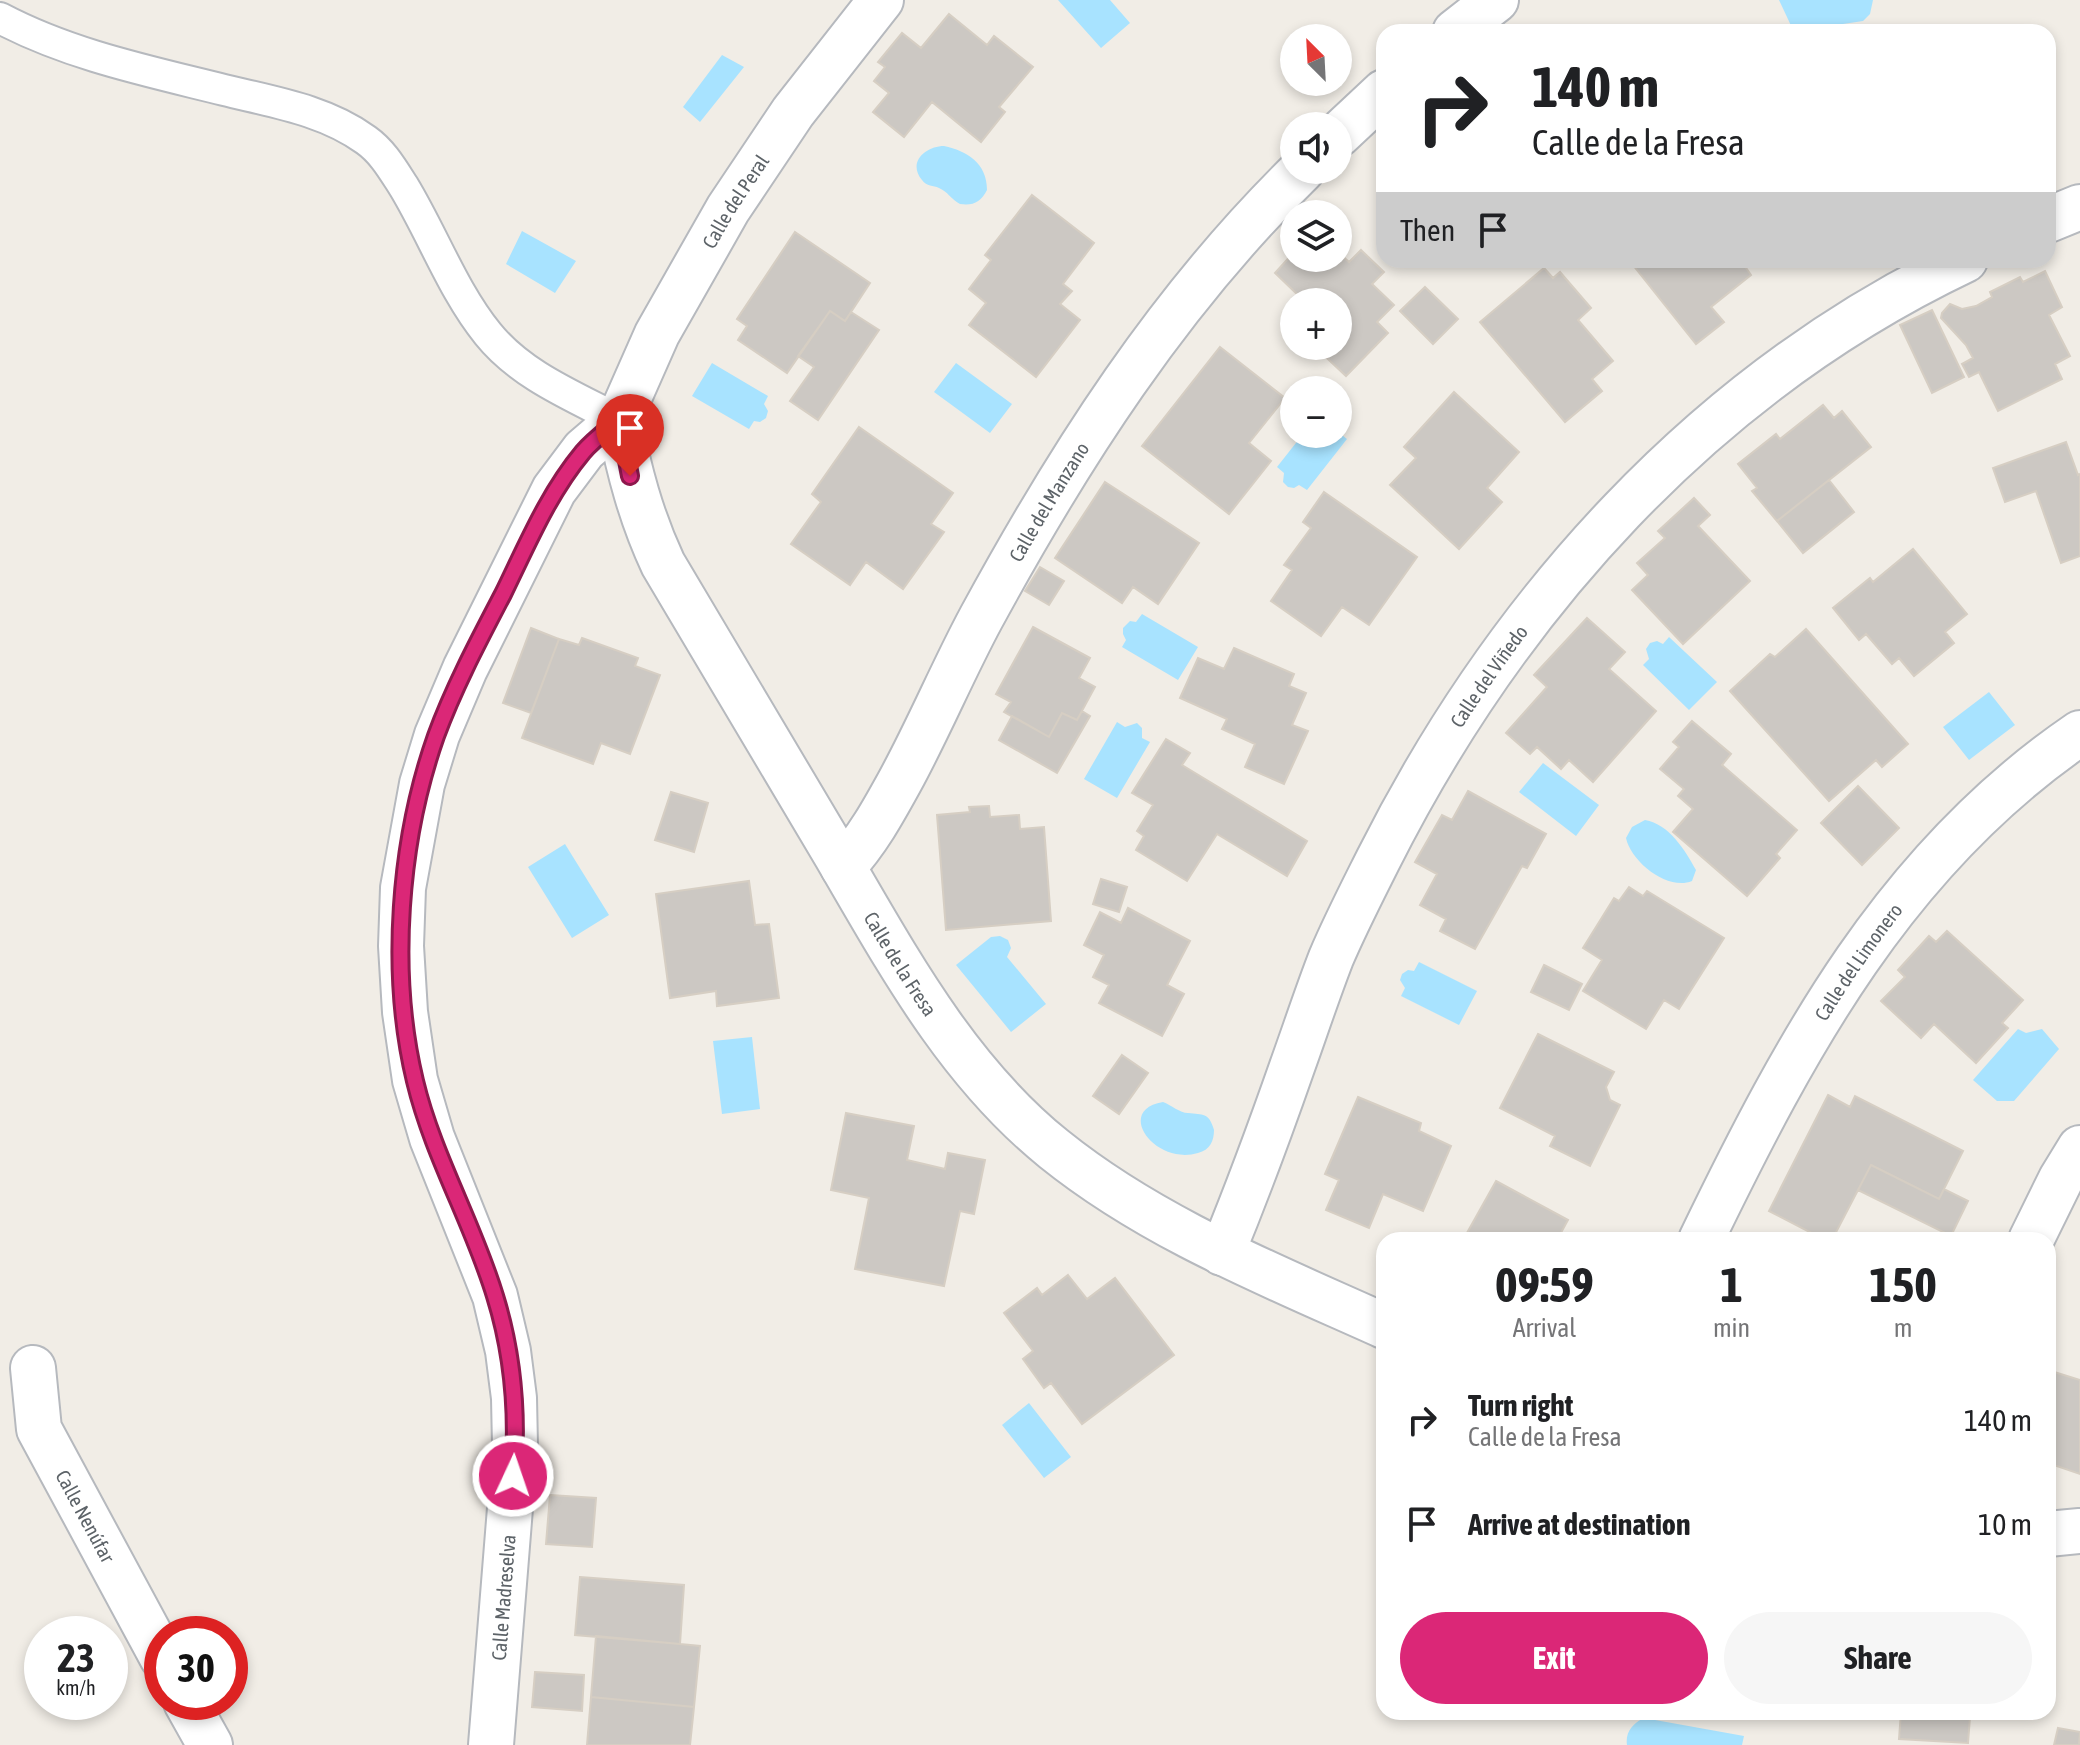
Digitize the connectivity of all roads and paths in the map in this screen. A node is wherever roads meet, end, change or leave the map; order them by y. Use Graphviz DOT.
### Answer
graph roads {
  1 [pos="881,0"];
  2 [pos="1496,0"];
  3 [pos="0,18"];
  4 [pos="1465,24"];
  5 [pos="1376,99"];
  6 [pos="1352,122"];
  7 [pos="1289,184"];
  8 [pos="2080,207"];
  9 [pos="2056,217"];
  10 [pos="1951,268"];
  11 [pos="619,420"];
  12 [pos="2080,733"];
  13 [pos="843,867"];
  14 [pos="2080,1148"];
  15 [pos="1705,1232"];
  16 [pos="2035,1232"];
  17 [pos="1222,1253"];
  18 [pos="1376,1322"];
  19 [pos="33,1368"];
  20 [pos="2080,1531"];
  21 [pos="2056,1533"];
  22 [pos="144,1624"];
  23 [pos="196,1720"];
  24 [pos="210,1745"];
  25 [pos="491,1745"];
  1 -- 11 [label="street, Calle del Peral"];
  2 -- 4 [label="street"];
  3 -- 11 [label="lane"];
  5 -- 6 [label="street"];
  7 -- 13 [label="street, Calle del Manzano"];
  8 -- 9 [label="street"];
  10 -- 17 [label="street, Calle del Viñedo"];
  11 -- 13 [label="street, Calle de la Fresa"];
  11 -- 25 [label="street, Calle Madreselva"];
  12 -- 15 [label="street, Calle del Limonero"];
  13 -- 17 [label="street, Calle de la Fresa"];
  14 -- 16 [label="street"];
  17 -- 18 [label="street, Calle de la Fresa"];
  19 -- 22 [label="street, Calle Nenúfar"];
  20 -- 21 [label="street"];
  23 -- 24 [label="street"];
}
